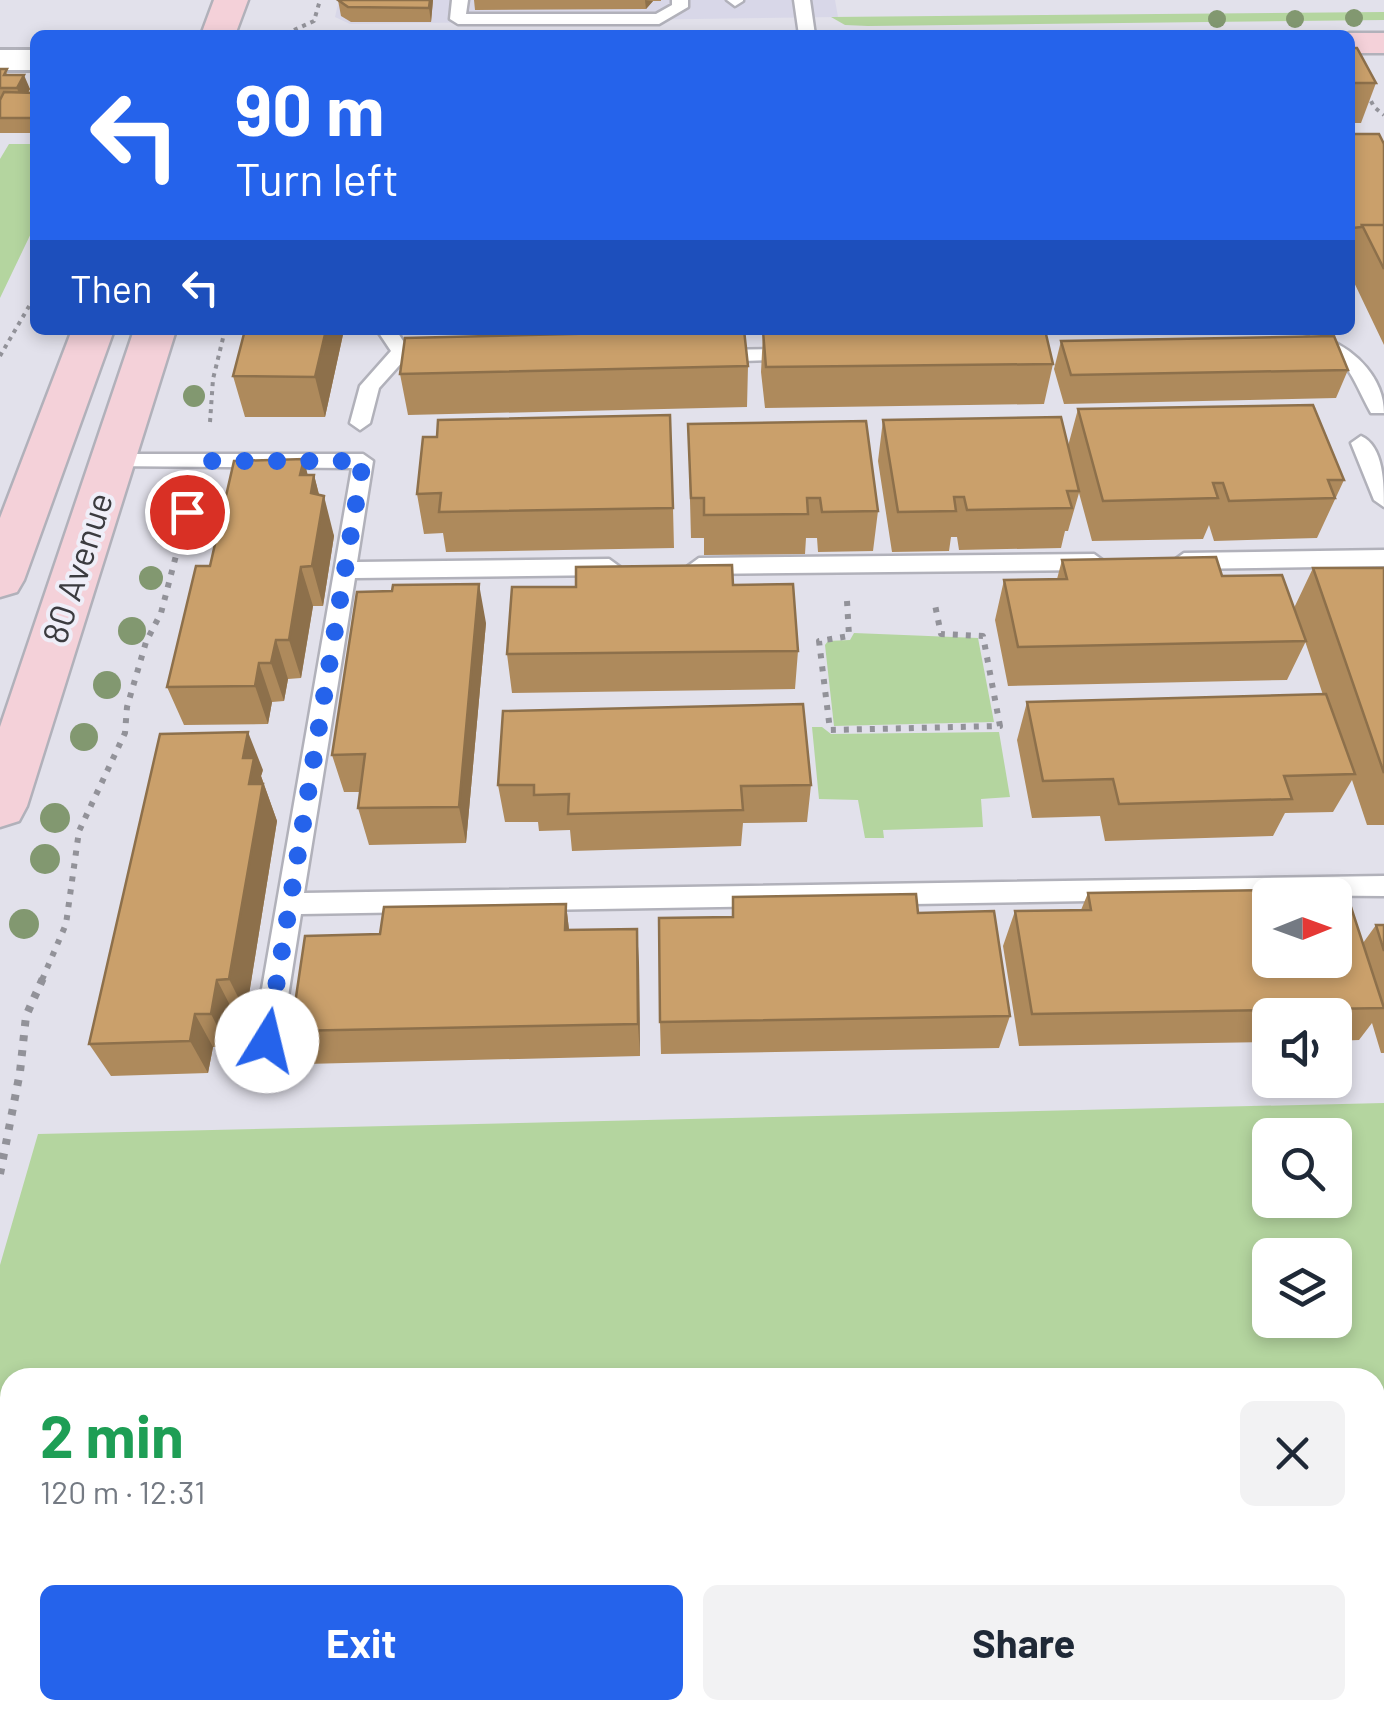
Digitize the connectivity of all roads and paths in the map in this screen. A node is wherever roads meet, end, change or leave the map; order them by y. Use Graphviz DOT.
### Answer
graph roads {
  1 [pos="231,0"];
  2 [pos="320,0"];
  3 [pos="460,0"];
  4 [pos="680,0"];
  5 [pos="802,0"];
  6 [pos="220,30"];
  7 [pos="294,30"];
  8 [pos="805,30"];
  9 [pos="1355,43"];
  10 [pos="1384,43"];
  11 [pos="0,60"];
  12 [pos="30,60"];
  13 [pos="30,305"];
  14 [pos="91,335"];
  15 [pos="153,335"];
  16 [pos="224,335"];
  17 [pos="390,335"];
  18 [pos="1319,336"];
  19 [pos="1274,348"];
  20 [pos="402,352"];
  21 [pos="820,355"];
  22 [pos="0,356"];
  23 [pos="701,356"];
  24 [pos="451,358"];
  25 [pos="1378,408"];
  26 [pos="360,423"];
  27 [pos="1361,443"];
  28 [pos="113,461"];
  29 [pos="200,461"];
  30 [pos="1384,500"];
  31 [pos="1384,558"];
  32 [pos="1166,561"];
  33 [pos="1107,562"];
  34 [pos="844,564"];
  35 [pos="929,564"];
  36 [pos="684,566"];
  37 [pos="624,567"];
  38 [pos="345,570"];
  39 [pos="0,580"];
  40 [pos="0,806"];
  41 [pos="1384,886"];
  42 [pos="290,904"];
  43 [pos="267,1041"];
  44 [pos="0,1174"];
  1 -- 6 [label="main road"];
  2 -- 7 [label="path"];
  3 -- 4 [label="lane"];
  5 -- 8 [label="lane"];
  9 -- 10 [label="main road"];
  11 -- 12 [label="street"];
  13 -- 22 [label="path"];
  14 -- 39 [label="main road, 80 Avenue"];
  15 -- 28 [label="main road, 80 Avenue"];
  16 -- 29 [label="path"];
  17 -- 20 [label="lane"];
  18 -- 19 [label="lane"];
  18 -- 25 [label="lane"];
  20 -- 24 [label="lane"];
  20 -- 26 [label="lane"];
  21 -- 23 [label="lane"];
  27 -- 30 [label="lane"];
  28 -- 29 [label="lane"];
  28 -- 40 [label="main road, 80 Avenue"];
  29 -- 38 [label="lane"];
  29 -- 44 [label="path"];
  31 -- 32 [label="lane"];
  33 -- 35 [label="lane"];
  34 -- 35 [label="lane"];
  34 -- 35 [label="path"];
  34 -- 36 [label="lane"];
  37 -- 38 [label="lane"];
  38 -- 42 [label="lane"];
  41 -- 42 [label="lane"];
  42 -- 43 [label="lane"];
}
